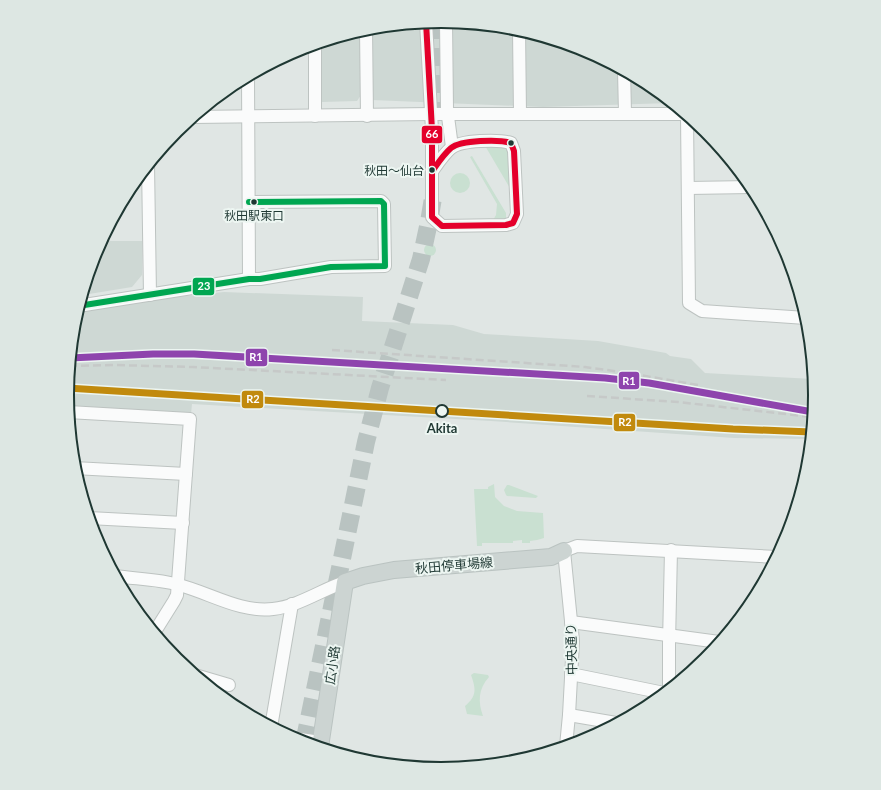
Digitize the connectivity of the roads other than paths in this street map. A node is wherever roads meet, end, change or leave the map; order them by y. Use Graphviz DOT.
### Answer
graph roads {
  1 [pos="446,28"];
  2 [pos="426,29"];
  3 [pos="366,36"];
  4 [pos="519,37"];
  5 [pos="315,50"];
  6 [pos="624,77"];
  7 [pos="248,83"];
  8 [pos="625,113"];
  9 [pos="431,114"];
  10 [pos="447,114"];
  11 [pos="520,114"];
  12 [pos="676,114"];
  13 [pos="202,116"];
  14 [pos="315,116"];
  15 [pos="367,116"];
  16 [pos="248,117"];
  17 [pos="687,124"];
  18 [pos="452,147"];
  19 [pos="432,170"];
  20 [pos="148,173"];
  21 [pos="743,187"];
  22 [pos="688,188"];
  23 [pos="249,202"];
  24 [pos="249,279"];
  25 [pos="150,295"];
  26 [pos="85,305"];
  27 [pos="799,318"];
  28 [pos="74,412"];
  29 [pos="81,468"];
  30 [pos="186,474"];
  31 [pos="95,518"];
  32 [pos="183,523"];
  33 [pos="671,550"];
  34 [pos="564,552"];
  35 [pos="770,557"];
  36 [pos="122,577"];
  37 [pos="345,582"];
  38 [pos="178,585"];
  39 [pos="292,604"];
  40 [pos="571,622"];
  41 [pos="157,628"];
  42 [pos="669,634"];
  43 [pos="713,641"];
  44 [pos="571,674"];
  45 [pos="669,682"];
  46 [pos="656,691"];
  47 [pos="569,715"];
  48 [pos="272,721"];
  49 [pos="608,722"];
  50 [pos="567,740"];
  51 [pos="320,742"];
  1 -- 10 [label="street"];
  2 -- 9 [label="street"];
  3 -- 15 [label="street"];
  4 -- 11 [label="street"];
  5 -- 14 [label="street"];
  6 -- 8 [label="street"];
  7 -- 16 [label="street"];
  8 -- 11 [label="street"];
  8 -- 12 [label="street"];
  9 -- 10 [label="street"];
  9 -- 15 [label="street"];
  9 -- 19 [label="street"];
  10 -- 11 [label="street"];
  10 -- 18 [label="street"];
  13 -- 16 [label="street"];
  14 -- 15 [label="street"];
  14 -- 16 [label="street"];
  16 -- 23 [label="street"];
  17 -- 22 [label="street"];
  18 -- 19 [label="street"];
  18 -- 19 [label="street"];
  20 -- 25 [label="street"];
  21 -- 22 [label="street"];
  22 -- 27 [label="street"];
  23 -- 24 [label="street"];
  23 -- 24 [label="street"];
  24 -- 25 [label="street"];
  25 -- 26 [label="street"];
  28 -- 30 [label="street"];
  29 -- 30 [label="street"];
  30 -- 32 [label="street"];
  31 -- 32 [label="street"];
  32 -- 38 [label="street"];
  33 -- 34 [label="street"];
  33 -- 35 [label="street"];
  33 -- 42 [label="street"];
  34 -- 37 [label="main road, 秋田停車場線"];
  34 -- 40 [label="street, 中央通り"];
  36 -- 38 [label="street"];
  37 -- 39 [label="street"];
  37 -- 51 [label="main road, 広小路"];
  38 -- 39 [label="street"];
  38 -- 41 [label="street"];
  39 -- 48 [label="street"];
  40 -- 42 [label="street"];
  40 -- 44 [label="street, 中央通り"];
  42 -- 43 [label="street"];
  42 -- 45 [label="street"];
  44 -- 46 [label="street"];
  44 -- 47 [label="street, 中央通り"];
  47 -- 49 [label="street"];
  47 -- 50 [label="street, 中央通り"];
}
